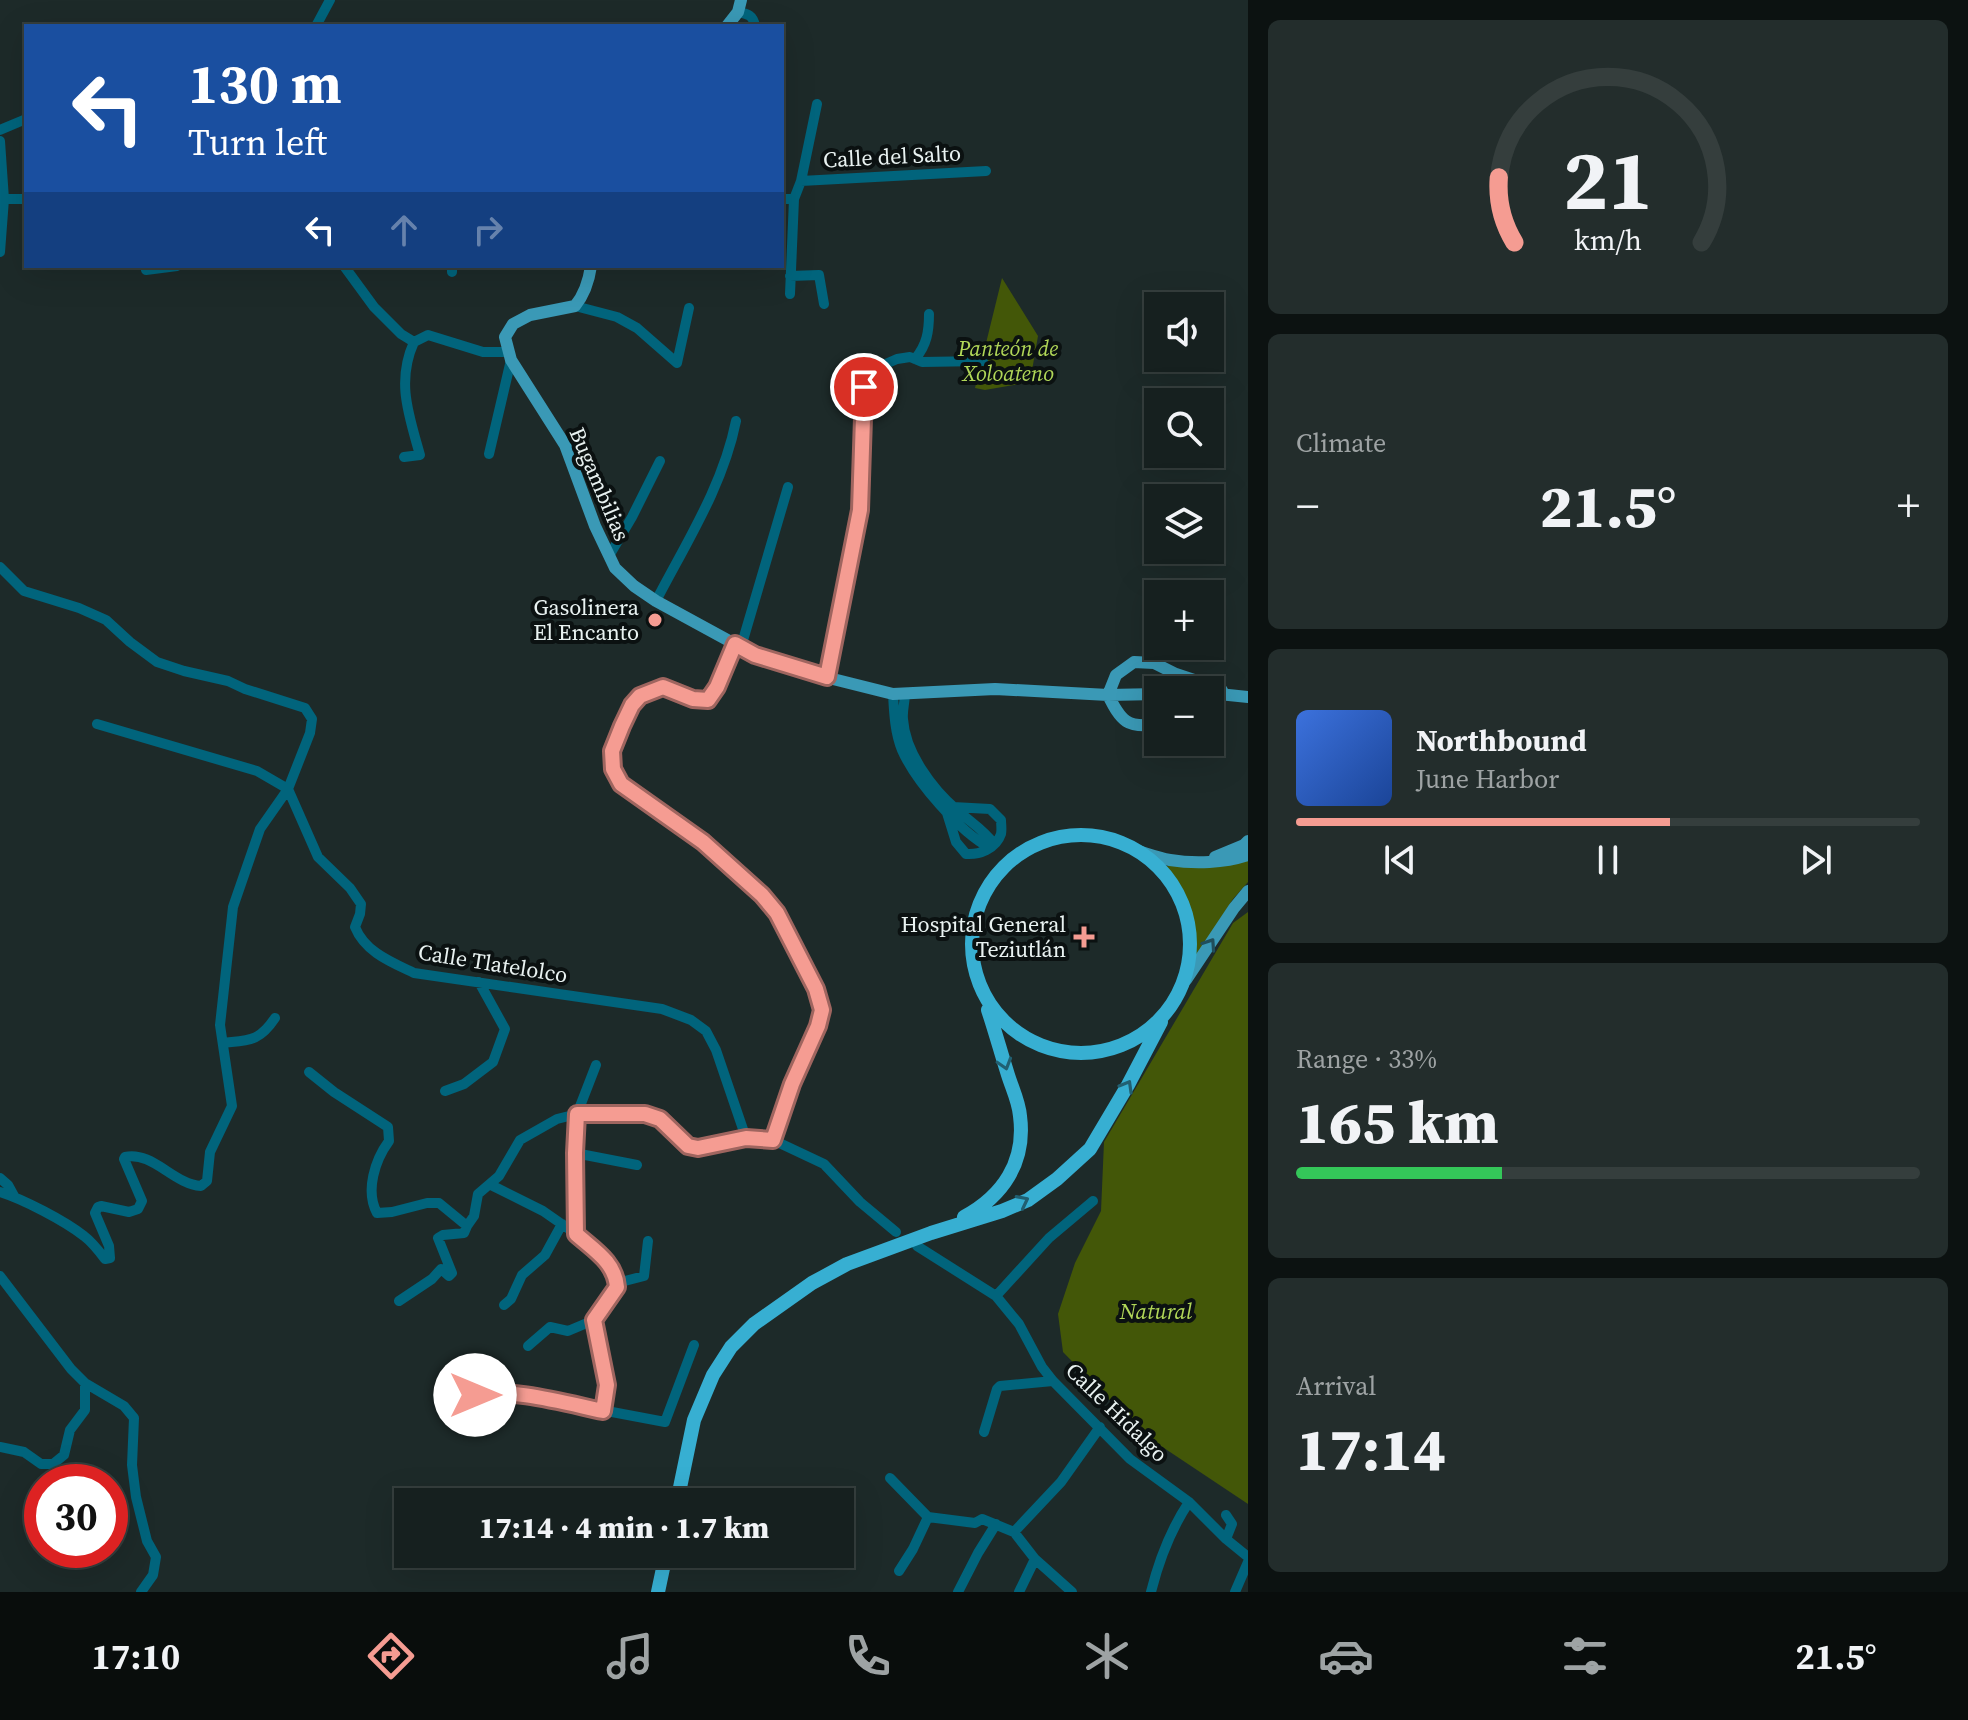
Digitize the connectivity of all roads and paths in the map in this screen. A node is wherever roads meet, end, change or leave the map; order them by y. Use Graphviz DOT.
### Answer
graph roads {
  1 [pos="330,0"];
  2 [pos="740,6"];
  3 [pos="317,24"];
  4 [pos="728,24"];
  5 [pos="755,24"];
  6 [pos="817,104"];
  7 [pos="24,120"];
  8 [pos="0,130"];
  9 [pos="0,141"];
  10 [pos="986,171"];
  11 [pos="801,181"];
  12 [pos="2,199"];
  13 [pos="24,199"];
  14 [pos="784,199"];
  15 [pos="794,199"];
  16 [pos="0,252"];
  17 [pos="162,268"];
  18 [pos="345,268"];
  19 [pos="591,268"];
  20 [pos="146,270"];
  21 [pos="790,276"];
  22 [pos="790,294"];
  23 [pos="824,304"];
  24 [pos="575,306"];
  25 [pos="689,308"];
  26 [pos="929,314"];
  27 [pos="414,342"];
  28 [pos="509,356"];
  29 [pos="915,359"];
  30 [pos="983,361"];
  31 [pos="736,421"];
  32 [pos="489,454"];
  33 [pos="404,457"];
  34 [pos="660,461"];
  35 [pos="788,487"];
  36 [pos="609,556"];
  37 [pos="0,567"];
  38 [pos="656,601"];
  39 [pos="738,646"];
  40 [pos="827,677"];
  41 [pos="899,694"];
  42 [pos="1144,694"];
  43 [pos="1108,695"];
  44 [pos="1239,697"];
  45 [pos="97,724"];
  46 [pos="1144,726"];
  47 [pos="288,789"];
  48 [pos="950,810"];
  49 [pos="1248,841"];
  50 [pos="992,846"];
  51 [pos="1138,851"];
  52 [pos="1248,855"];
  53 [pos="1205,862"];
  54 [pos="1248,891"];
  55 [pos="1248,898"];
  56 [pos="1234,908"];
  57 [pos="1186,980"];
  58 [pos="479,982"];
  59 [pos="983,996"];
  60 [pos="275,1018"];
  61 [pos="1161,1022"];
  62 [pos="223,1043"];
  63 [pos="596,1065"];
  64 [pos="309,1072"];
  65 [pos="445,1091"];
  66 [pos="577,1114"];
  67 [pos="746,1138"];
  68 [pos="773,1140"];
  69 [pos="575,1153"];
  70 [pos="637,1165"];
  71 [pos="0,1178"];
  72 [pos="491,1185"];
  73 [pos="0,1192"];
  74 [pos="14,1196"];
  75 [pos="1093,1201"];
  76 [pos="562,1224"];
  77 [pos="467,1226"];
  78 [pos="896,1232"];
  79 [pos="931,1233"];
  80 [pos="576,1234"];
  81 [pos="648,1241"];
  82 [pos="917,1246"];
  83 [pos="0,1276"];
  84 [pos="617,1283"];
  85 [pos="996,1296"];
  86 [pos="399,1301"];
  87 [pos="504,1305"];
  88 [pos="594,1320"];
  89 [pos="694,1345"];
  90 [pos="528,1346"];
  91 [pos="1053,1381"];
  92 [pos="85,1383"];
  93 [pos="452,1405"];
  94 [pos="603,1411"];
  95 [pos="1100,1427"];
  96 [pos="984,1432"];
  97 [pos="0,1447"];
  98 [pos="890,1478"];
  99 [pos="680,1488"];
  100 [pos="1189,1502"];
  101 [pos="1226,1515"];
  102 [pos="928,1517"];
  103 [pos="996,1524"];
  104 [pos="1014,1532"];
  105 [pos="1226,1539"];
  106 [pos="1035,1559"];
  107 [pos="1248,1560"];
  108 [pos="663,1568"];
  109 [pos="899,1571"];
  110 [pos="141,1592"];
  111 [pos="658,1592"];
  112 [pos="958,1592"];
  113 [pos="1019,1592"];
  114 [pos="1072,1592"];
  115 [pos="1151,1592"];
  116 [pos="1235,1592"];
  1 -- 3 [label="street"];
  2 -- 4 [label="main road"];
  2 -- 5 [label="street"];
  6 -- 11 [label="street"];
  7 -- 8 [label="street"];
  9 -- 12 [label="street"];
  10 -- 11 [label="street, Calle del Salto"];
  11 -- 15 [label="street"];
  12 -- 13 [label="street"];
  12 -- 16 [label="street"];
  14 -- 15 [label="street"];
  15 -- 21 [label="street"];
  17 -- 20 [label="street"];
  18 -- 27 [label="street"];
  19 -- 24 [label="main road"];
  21 -- 22 [label="street"];
  21 -- 23 [label="street"];
  24 -- 25 [label="street"];
  24 -- 28 [label="main road, Bugambilias"];
  26 -- 29 [label="street"];
  27 -- 28 [label="street"];
  27 -- 33 [label="street"];
  28 -- 32 [label="street"];
  28 -- 36 [label="main road, Bugambilias"];
  29 -- 30 [label="street"];
  29 -- 40 [label="street"];
  31 -- 38 [label="street"];
  34 -- 36 [label="street"];
  35 -- 39 [label="street"];
  36 -- 38 [label="main road, Bugambilias"];
  37 -- 47 [label="street"];
  38 -- 39 [label="main road, Bugambilias"];
  39 -- 40 [label="main road, Bugambilias"];
  39 -- 68 [label="street"];
  40 -- 41 [label="main road, Bugambilias"];
  41 -- 43 [label="main road, Bugambilias"];
  41 -- 48 [label="street"];
  42 -- 43 [label="main road, Bugambilias"];
  43 -- 44 [label="main road"];
  43 -- 46 [label="main road"];
  45 -- 47 [label="street"];
  47 -- 58 [label="street, Calle Tlatelolco"];
  47 -- 62 [label="street"];
  48 -- 50 [label="street"];
  48 -- 50 [label="street"];
  48 -- 50 [label="street"];
  49 -- 53 [label="main road"];
  51 -- 53 [label="main road"];
  51 -- 57 [label="highway"];
  51 -- 59 [label="highway"];
  52 -- 53 [label="main road"];
  54 -- 56 [label="main road"];
  55 -- 56 [label="main road"];
  57 -- 56 [label="main road, one-way"];
  57 -- 61 [label="highway"];
  58 -- 65 [label="street"];
  58 -- 67 [label="street, Calle Tlatelolco"];
  59 -- 61 [label="highway"];
  59 -- 79 [label="highway, one-way"];
  60 -- 62 [label="street"];
  79 -- 61 [label="highway, one-way"];
  62 -- 74 [label="street"];
  63 -- 66 [label="street"];
  64 -- 77 [label="street"];
  66 -- 67 [label="street"];
  66 -- 69 [label="street"];
  66 -- 72 [label="street"];
  67 -- 68 [label="street"];
  68 -- 78 [label="street"];
  69 -- 70 [label="street"];
  69 -- 80 [label="street"];
  71 -- 74 [label="street"];
  72 -- 76 [label="street"];
  72 -- 77 [label="street"];
  73 -- 74 [label="street"];
  75 -- 85 [label="street"];
  76 -- 80 [label="street"];
  76 -- 87 [label="street"];
  77 -- 86 [label="street"];
  79 -- 99 [label="highway"];
  80 -- 84 [label="street"];
  81 -- 84 [label="street"];
  82 -- 85 [label="street, Calle Hidalgo"];
  83 -- 92 [label="street"];
  84 -- 88 [label="street"];
  85 -- 91 [label="street, Calle Hidalgo"];
  88 -- 90 [label="street"];
  88 -- 94 [label="street"];
  89 -- 94 [label="street"];
  91 -- 95 [label="street, Calle Hidalgo"];
  91 -- 96 [label="street"];
  92 -- 97 [label="street"];
  92 -- 110 [label="street"];
  93 -- 94 [label="street"];
  95 -- 100 [label="street, Calle Hidalgo"];
  95 -- 104 [label="street"];
  98 -- 102 [label="street"];
  100 -- 105 [label="street, Calle Hidalgo"];
  100 -- 115 [label="street"];
  101 -- 105 [label="street"];
  102 -- 103 [label="street"];
  102 -- 109 [label="street"];
  103 -- 104 [label="street"];
  103 -- 112 [label="street"];
  104 -- 106 [label="street"];
  105 -- 107 [label="street, Calle Hidalgo"];
  106 -- 113 [label="street"];
  106 -- 114 [label="street"];
  107 -- 116 [label="street"];
  108 -- 111 [label="highway"];
}
